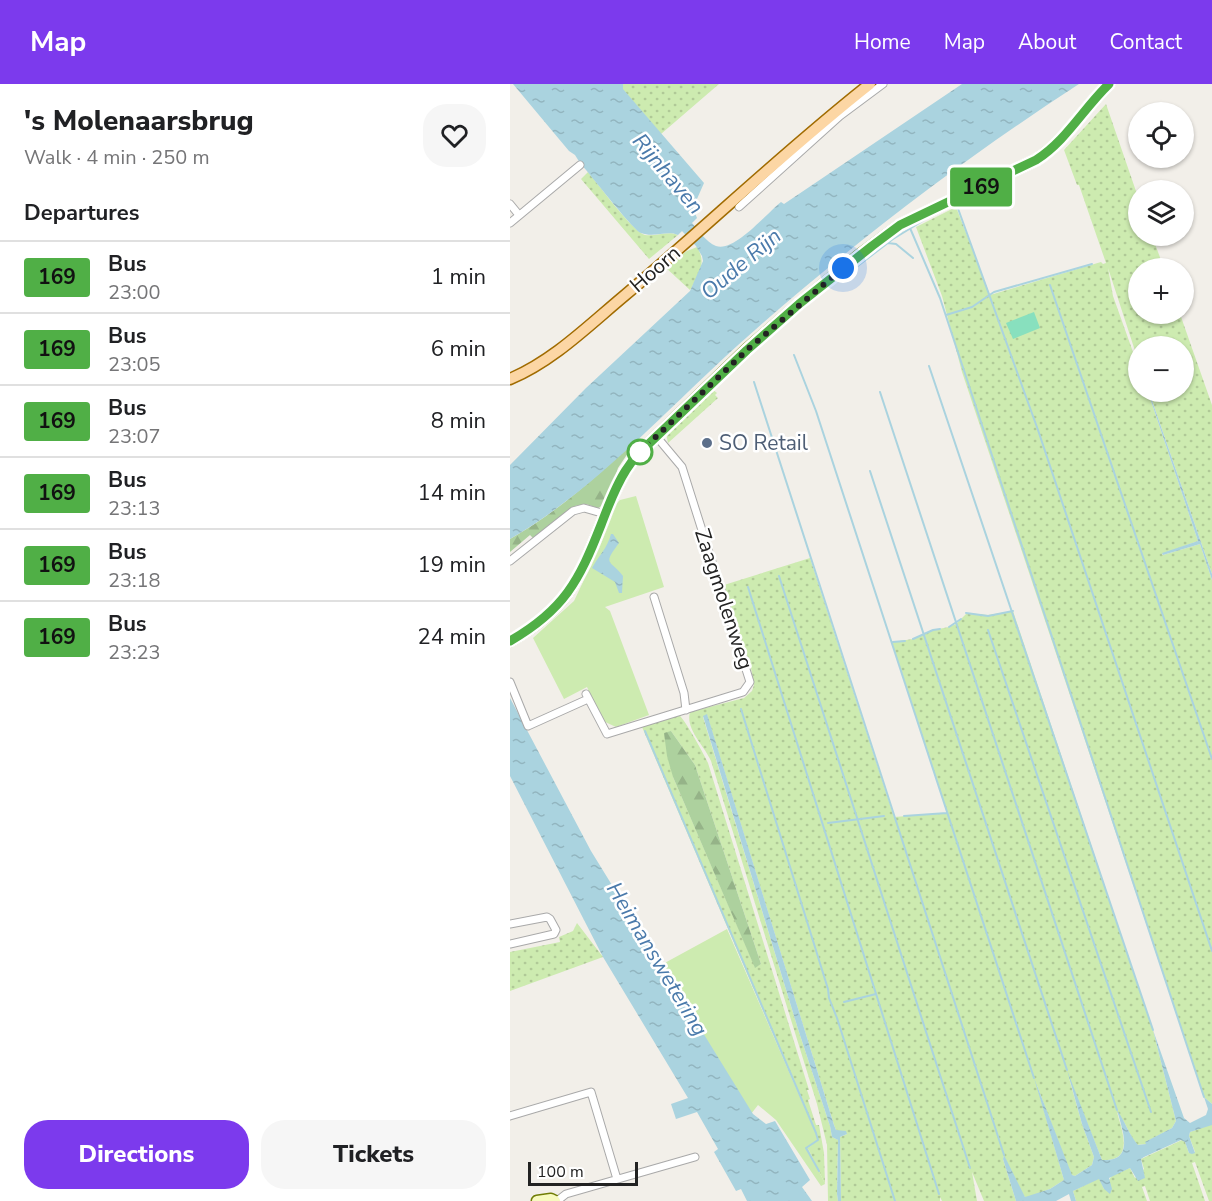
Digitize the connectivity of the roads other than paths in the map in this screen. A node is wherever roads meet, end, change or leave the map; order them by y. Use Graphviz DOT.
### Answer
graph roads {
  1 [pos="870,84"];
  2 [pos="883,84"];
  3 [pos="1109,84"];
  4 [pos="838,114"];
  5 [pos="795,150"];
  6 [pos="580,165"];
  7 [pos="510,204"];
  8 [pos="739,207"];
  9 [pos="519,215"];
  10 [pos="510,222"];
  11 [pos="510,379"];
  12 [pos="656,436"];
  13 [pos="605,514"];
  14 [pos="510,561"];
  15 [pos="654,597"];
  16 [pos="510,641"];
  17 [pos="510,682"];
  18 [pos="686,710"];
  19 [pos="510,924"];
  20 [pos="510,944"];
  21 [pos="510,1116"];
  22 [pos="694,1157"];
  23 [pos="617,1179"];
  24 [pos="537,1201"];
  25 [pos="556,1201"];
  1 -- 4 [label="main road, Hoorn"];
  2 -- 4 [label="street, Hoorn"];
  3 -- 12 [label="street"];
  4 -- 5 [label="main road, Hoorn"];
  5 -- 8 [label="street, Hoorn"];
  5 -- 11 [label="main road, Hoorn"];
  6 -- 9 [label="street"];
  7 -- 9 [label="street"];
  9 -- 10 [label="street"];
  12 -- 13 [label="street"];
  12 -- 18 [label="street, Zaagmolenweg"];
  13 -- 14 [label="street"];
  13 -- 16 [label="street"];
  15 -- 18 [label="street"];
  17 -- 18 [label="street, Zaagmolenweg"];
  19 -- 20 [label="street"];
  21 -- 23 [label="street"];
  22 -- 23 [label="street"];
  23 -- 25 [label="street"];
  24 -- 25 [label="street"];
}
